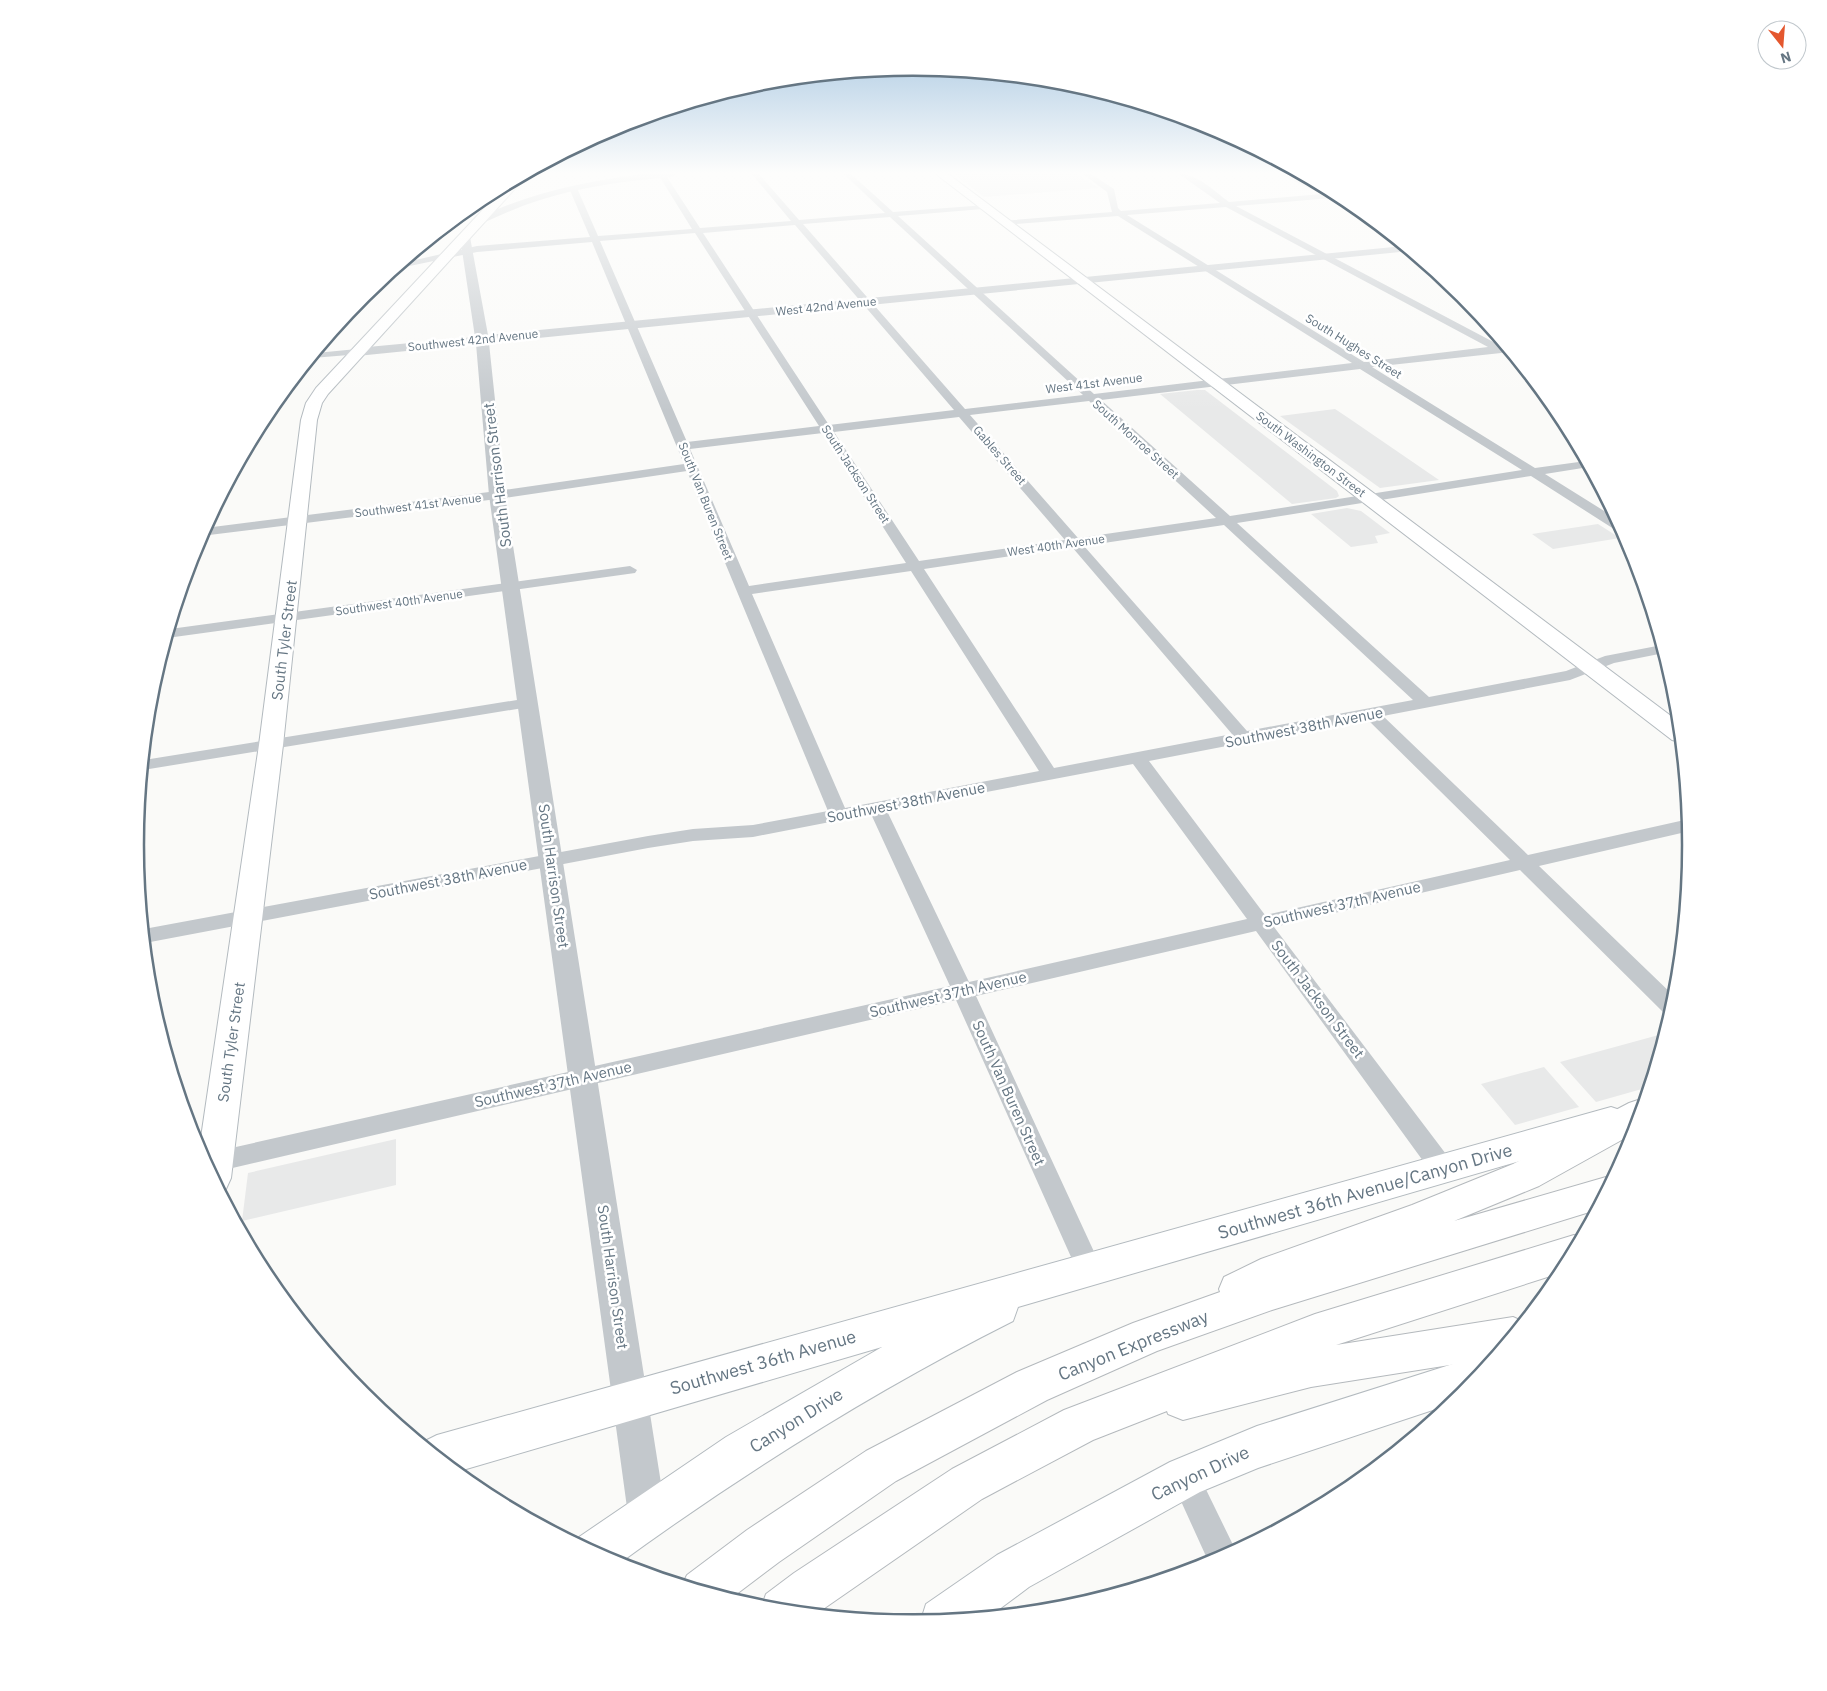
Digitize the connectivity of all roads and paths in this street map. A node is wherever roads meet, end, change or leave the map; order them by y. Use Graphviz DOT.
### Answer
graph roads {
  1 [pos="433,253"];
  2 [pos="453,253"];
  3 [pos="467,253"];
  4 [pos="601,253"];
  5 [pos="713,253"];
  6 [pos="823,253"];
  7 [pos="934,253"];
  8 [pos="1045,253"];
  9 [pos="1183,253"];
  10 [pos="1317,253"];
  11 [pos="1367,253"];
  12 [pos="1325,257"];
  13 [pos="414,261"];
  14 [pos="1207,268"];
  15 [pos="1081,280"];
  16 [pos="975,291"];
  17 [pos="865,302"];
  18 [pos="751,313"];
  19 [pos="632,325"];
  20 [pos="482,340"];
  21 [pos="1500,347"];
  22 [pos="1501,349"];
  23 [pos="357,352"];
  24 [pos="321,355"];
  25 [pos="1362,366"];
  26 [pos="1216,383"];
  27 [pos="1092,398"];
  28 [pos="963,413"];
  29 [pos="827,429"];
  30 [pos="684,446"];
  31 [pos="1582,465"];
  32 [pos="692,467"];
  33 [pos="1533,472"];
  34 [pos="497,495"];
  35 [pos="1368,498"];
  36 [pos="297,520"];
  37 [pos="1610,520"];
  38 [pos="1226,521"];
  39 [pos="212,531"];
  40 [pos="1076,542"];
  41 [pos="915,566"];
  42 [pos="630,570"];
  43 [pos="512,586"];
  44 [pos="743,591"];
  45 [pos="287,617"];
  46 [pos="174,633"];
  47 [pos="1658,650"];
  48 [pos="1590,667"];
  49 [pos="529,703"];
  50 [pos="1426,703"];
  51 [pos="1372,714"];
  52 [pos="1674,729"];
  53 [pos="1244,738"];
  54 [pos="271,745"];
  55 [pos="1138,758"];
  56 [pos="149,764"];
  57 [pos="1050,775"];
  58 [pos="877,808"];
  59 [pos="840,815"];
  60 [pos="1682,827"];
  61 [pos="552,859"];
  62 [pos="1524,863"];
  63 [pos="248,917"];
  64 [pos="1261,922"];
  65 [pos="150,935"];
  66 [pos="963,991"];
  67 [pos="1667,1002"];
  68 [pos="584,1077"];
  69 [pos="1634,1115"];
  70 [pos="1633,1118"];
  71 [pos="212,1160"];
  72 [pos="215,1167"];
  73 [pos="1443,1169"];
  74 [pos="1599,1194"];
  75 [pos="1564,1255"];
  76 [pos="1089,1269"];
  77 [pos="1147,1336"];
  78 [pos="851,1337"];
  79 [pos="1505,1338"];
  80 [pos="872,1373"];
  81 [pos="1466,1380"];
  82 [pos="631,1400"];
  83 [pos="1079,1425"];
  84 [pos="443,1454"];
  85 [pos="1185,1477"];
  86 [pos="647,1515"];
  87 [pos="602,1548"];
  88 [pos="1220,1551"];
  89 [pos="708,1587"];
  90 [pos="791,1604"];
  91 [pos="954,1613"];
  1 -- 13 [label="street"];
  2 -- 23 [label="main road, South Tyler Street"];
  3 -- 20 [label="street, South Harrison Street"];
  4 -- 19 [label="street, South Van Buren Street"];
  5 -- 18 [label="street, South Jackson Street"];
  6 -- 17 [label="street, Gables Street"];
  7 -- 16 [label="street, South Monroe Street"];
  8 -- 15 [label="main road, South Washington Street"];
  9 -- 14 [label="street, South Hughes Street"];
  10 -- 12 [label="street"];
  11 -- 12 [label="street, West 42nd Avenue"];
  12 -- 14 [label="street, West 42nd Avenue"];
  12 -- 21 [label="street"];
  14 -- 15 [label="street, West 42nd Avenue"];
  14 -- 25 [label="street, South Hughes Street"];
  15 -- 16 [label="street, West 42nd Avenue"];
  15 -- 26 [label="main road, South Washington Street"];
  16 -- 17 [label="street, West 42nd Avenue"];
  16 -- 27 [label="street, South Monroe Street"];
  17 -- 18 [label="street, West 42nd Avenue"];
  17 -- 28 [label="street, Gables Street"];
  18 -- 19 [label="street, West 42nd Avenue"];
  18 -- 29 [label="street, South Jackson Street"];
  19 -- 20 [label="street, Southwest 42nd Avenue"];
  19 -- 30 [label="street, South Van Buren Street"];
  20 -- 23 [label="street, Southwest 42nd Avenue"];
  20 -- 34 [label="street, South Harrison Street"];
  22 -- 25 [label="street, West 41st Avenue"];
  23 -- 24 [label="street, Southwest 42nd Avenue"];
  23 -- 36 [label="main road, South Tyler Street"];
  25 -- 26 [label="street, West 41st Avenue"];
  25 -- 33 [label="street, South Hughes Street"];
  26 -- 27 [label="street, West 41st Avenue"];
  26 -- 35 [label="main road, South Washington Street"];
  27 -- 28 [label="street, West 41st Avenue"];
  27 -- 38 [label="street, South Monroe Street"];
  28 -- 29 [label="street, West 41st Avenue"];
  28 -- 40 [label="street, Gables Street"];
  29 -- 30 [label="street, West 41st Avenue"];
  29 -- 41 [label="street, South Jackson Street"];
  30 -- 32 [label="street, South Van Buren Street"];
  31 -- 33 [label="street"];
  32 -- 34 [label="street, Southwest 41st Avenue"];
  32 -- 44 [label="street, South Van Buren Street"];
  33 -- 35 [label="street"];
  33 -- 37 [label="street, South Hughes Street"];
  34 -- 36 [label="street, Southwest 41st Avenue"];
  34 -- 43 [label="street, South Harrison Street"];
  35 -- 38 [label="street, West 40th Avenue"];
  35 -- 48 [label="main road, South Washington Street"];
  36 -- 39 [label="street, Southwest 41st Avenue"];
  36 -- 45 [label="main road, South Tyler Street"];
  38 -- 40 [label="street, West 40th Avenue"];
  38 -- 50 [label="street, South Monroe Street"];
  40 -- 41 [label="street, West 40th Avenue"];
  40 -- 53 [label="street, Gables Street"];
  41 -- 44 [label="street, West 40th Avenue"];
  41 -- 57 [label="street, South Jackson Street"];
  42 -- 43 [label="street, Southwest 40th Avenue"];
  43 -- 45 [label="street, Southwest 40th Avenue"];
  43 -- 49 [label="street, South Harrison Street"];
  44 -- 59 [label="street, South Van Buren Street"];
  45 -- 46 [label="street, Southwest 40th Avenue"];
  45 -- 54 [label="main road, South Tyler Street"];
  47 -- 48 [label="street, Southwest 38th Avenue"];
  48 -- 50 [label="street, Southwest 38th Avenue"];
  48 -- 52 [label="main road, South Washington Street"];
  49 -- 54 [label="street"];
  49 -- 61 [label="street, South Harrison Street"];
  50 -- 51 [label="street, Southwest 38th Avenue"];
  51 -- 53 [label="street, Southwest 38th Avenue"];
  51 -- 62 [label="street"];
  53 -- 55 [label="street, Southwest 38th Avenue"];
  54 -- 56 [label="street"];
  54 -- 63 [label="main road, South Tyler Street"];
  55 -- 57 [label="street, Southwest 38th Avenue"];
  55 -- 64 [label="street, South Jackson Street"];
  57 -- 58 [label="street, Southwest 38th Avenue"];
  58 -- 59 [label="street, Southwest 38th Avenue"];
  58 -- 66 [label="street, South Van Buren Street"];
  59 -- 61 [label="street, Southwest 38th Avenue"];
  60 -- 62 [label="street, Southwest 37th Avenue"];
  61 -- 63 [label="street, Southwest 38th Avenue"];
  61 -- 68 [label="street, South Harrison Street"];
  62 -- 64 [label="street, Southwest 37th Avenue"];
  62 -- 67 [label="street"];
  63 -- 65 [label="street, Southwest 38th Avenue"];
  63 -- 71 [label="main road, South Tyler Street"];
  64 -- 66 [label="street, Southwest 37th Avenue"];
  64 -- 73 [label="street, South Jackson Street"];
  66 -- 68 [label="street, Southwest 37th Avenue"];
  66 -- 76 [label="street, South Van Buren Street"];
  68 -- 72 [label="street, Southwest 37th Avenue"];
  68 -- 82 [label="street, South Harrison Street"];
  69 -- 73 [label="main road, Southwest 36th Avenue/Canyon Drive"];
  70 -- 77 [label="main road"];
  73 -- 76 [label="main road, Southwest 36th Avenue/Canyon Drive"];
  74 -- 77 [label="main road, Canyon Expressway"];
  75 -- 83 [label="main road"];
  76 -- 78 [label="main road, Southwest 36th Avenue"];
  76 -- 80 [label="main road, Canyon Drive"];
  77 -- 89 [label="main road, Canyon Expressway"];
  78 -- 80 [label="main road"];
  78 -- 82 [label="main road, Southwest 36th Avenue"];
  79 -- 83 [label="main road"];
  80 -- 86 [label="main road, Canyon Drive"];
  81 -- 85 [label="main road, Canyon Drive"];
  82 -- 84 [label="main road, Southwest 36th Avenue"];
  82 -- 86 [label="street, South Harrison Street"];
  83 -- 90 [label="main road"];
  85 -- 88 [label="street"];
  85 -- 91 [label="main road, Canyon Drive"];
  86 -- 87 [label="main road, Canyon Drive"];
}
